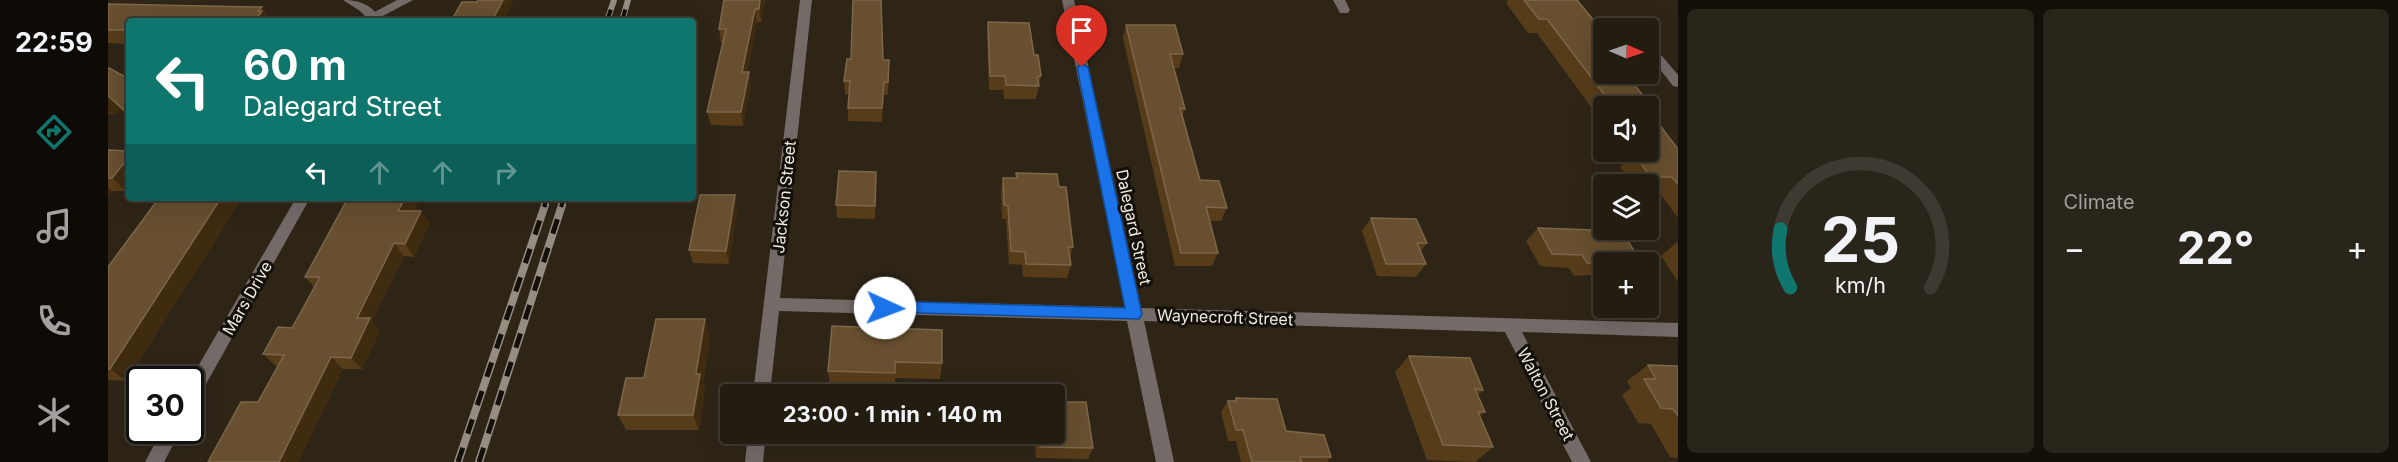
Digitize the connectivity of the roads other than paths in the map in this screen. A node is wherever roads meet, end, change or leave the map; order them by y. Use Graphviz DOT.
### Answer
graph roads {
  1 [pos="349,0"];
  2 [pos="407,0"];
  3 [pos="806,0"];
  4 [pos="1068,0"];
  5 [pos="375,18"];
  6 [pos="1659,60"];
  7 [pos="1678,83"];
  8 [pos="301,201"];
  9 [pos="771,304"];
  10 [pos="1134,314"];
  11 [pos="1510,325"];
  12 [pos="1678,330"];
  13 [pos="204,372"];
  14 [pos="762,384"];
  15 [pos="164,444"];
  16 [pos="756,444"];
  17 [pos="154,462"];
  18 [pos="754,462"];
  19 [pos="1165,462"];
  20 [pos="1582,462"];
  1 -- 5 [label="street"];
  2 -- 5 [label="street"];
  3 -- 9 [label="street, Jackson Street"];
  4 -- 10 [label="street, Dalegard Street"];
  6 -- 7 [label="street"];
  8 -- 13 [label="street, Mars Drive"];
  9 -- 10 [label="street, Waynecroft Street"];
  9 -- 14 [label="street, Jackson Street"];
  10 -- 11 [label="street, Waynecroft Street"];
  10 -- 19 [label="street, Dalegard Street"];
  11 -- 12 [label="street, Waynecroft Street"];
  11 -- 20 [label="street, Walton Street"];
  15 -- 17 [label="street"];
  16 -- 18 [label="street"];
}
